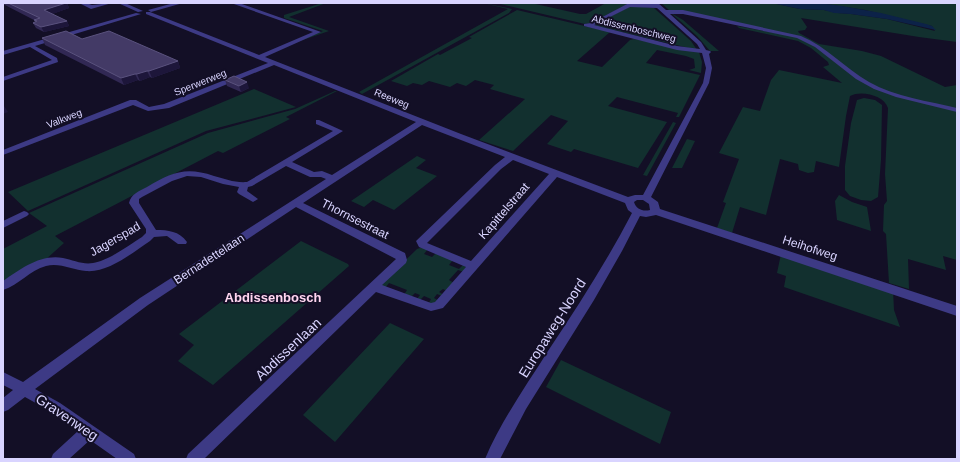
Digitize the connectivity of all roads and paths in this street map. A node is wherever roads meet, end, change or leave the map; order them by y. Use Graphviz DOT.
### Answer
graph roads {
  1 [pos="82,3"];
  2 [pos="108,3"];
  3 [pos="121,3"];
  4 [pos="180,3"];
  5 [pos="234,3"];
  6 [pos="656,4"];
  7 [pos="139,12"];
  8 [pos="150,12"];
  9 [pos="665,12"];
  10 [pos="30,45"];
  11 [pos="708,52"];
  12 [pos="3,53"];
  13 [pos="260,57"];
  14 [pos="273,63"];
  15 [pos="3,79"];
  16 [pos="133,102"];
  17 [pos="957,110"];
  18 [pos="319,122"];
  19 [pos="421,122"];
  20 [pos="3,153"];
  21 [pos="512,156"];
  22 [pos="286,163"];
  23 [pos="555,173"];
  24 [pos="331,178"];
  25 [pos="244,185"];
  26 [pos="646,198"];
  27 [pos="253,199"];
  28 [pos="629,201"];
  29 [pos="296,203"];
  30 [pos="655,211"];
  31 [pos="637,212"];
  32 [pos="24,214"];
  33 [pos="3,225"];
  34 [pos="151,234"];
  35 [pos="182,242"];
  36 [pos="402,259"];
  37 [pos="473,266"];
  38 [pos="3,286"];
  39 [pos="375,287"];
  40 [pos="957,311"];
  41 [pos="3,378"];
  42 [pos="24,389"];
  43 [pos="3,406"];
  44 [pos="89,431"];
  45 [pos="58,459"];
  46 [pos="128,459"];
  47 [pos="193,459"];
  48 [pos="492,459"];
  1 -- 2 [label="street"];
  3 -- 7 [label="street"];
  4 -- 8 [label="street"];
  5 -- 13 [label="street"];
  6 -- 9 [label="street"];
  6 -- 11 [label="street, Abdissenboschweg"];
  7 -- 8 [label="street"];
  7 -- 10 [label="street"];
  8 -- 13 [label="street, Reeweg"];
  9 -- 11 [label="street"];
  9 -- 17 [label="street"];
  10 -- 12 [label="street"];
  10 -- 15 [label="street"];
  11 -- 26 [label="street"];
  13 -- 14 [label="street, Reeweg"];
  14 -- 16 [label="street, Sperwerweg"];
  14 -- 19 [label="street, Reeweg"];
  16 -- 20 [label="street, Valkweg"];
  18 -- 22 [label="street"];
  19 -- 21 [label="street, Reeweg"];
  19 -- 24 [label="street, Bernadettelaan"];
  21 -- 23 [label="street, Reeweg"];
  21 -- 37 [label="street"];
  22 -- 24 [label="street"];
  22 -- 25 [label="street"];
  23 -- 28 [label="street, Reeweg"];
  23 -- 37 [label="street, Kapittelstraat"];
  24 -- 29 [label="street, Bernadettelaan"];
  25 -- 27 [label="street"];
  25 -- 34 [label="street, Jagerspad"];
  26 -- 28 [label="street"];
  26 -- 30 [label="street"];
  28 -- 31 [label="street"];
  29 -- 36 [label="street, Thornsestraat"];
  29 -- 42 [label="street, Bernadettelaan"];
  30 -- 31 [label="street"];
  30 -- 40 [label="street, Heihofweg"];
  31 -- 48 [label="street, Europaweg-Noord"];
  32 -- 33 [label="street"];
  34 -- 35 [label="street, Jagerspad"];
  34 -- 38 [label="street, Jagerspad"];
  36 -- 39 [label="street, Abdissenlaan"];
  37 -- 39 [label="street, Kapittelstraat"];
  39 -- 47 [label="street, Abdissenlaan"];
  41 -- 42 [label="street, Gravenweg"];
  42 -- 43 [label="street, Bernadettelaan"];
  42 -- 44 [label="street, Gravenweg"];
  44 -- 45 [label="street"];
  44 -- 46 [label="street, Gravenweg"];
}
